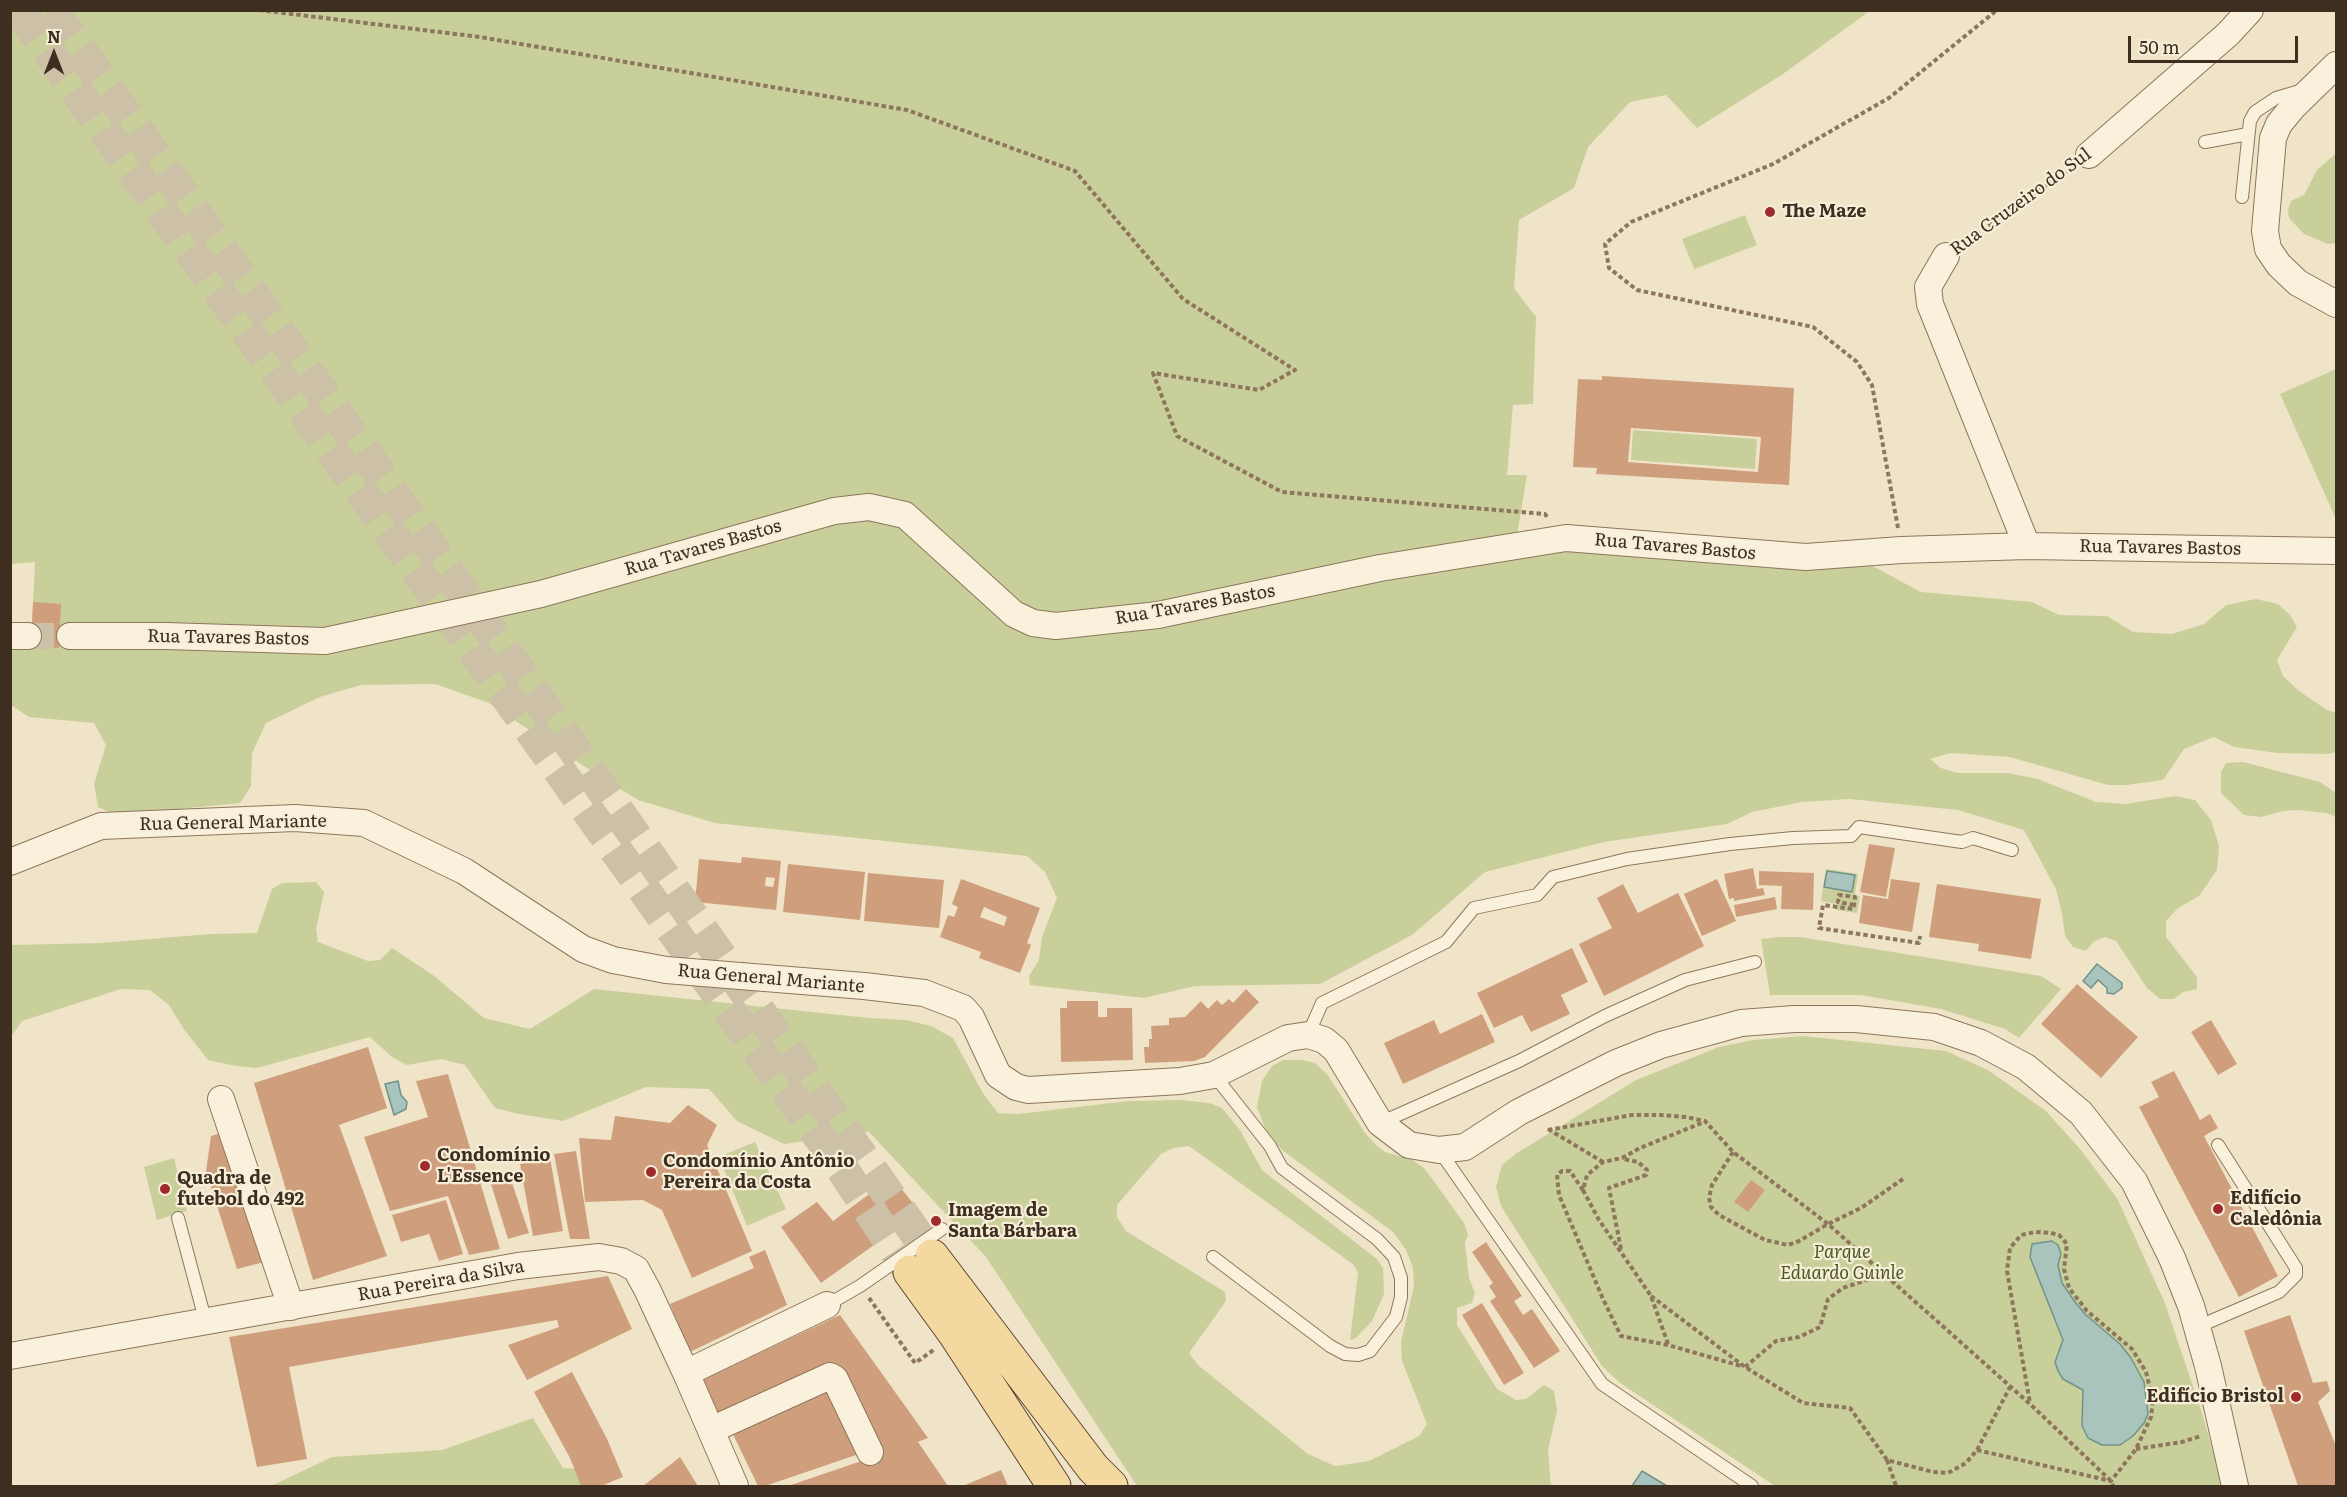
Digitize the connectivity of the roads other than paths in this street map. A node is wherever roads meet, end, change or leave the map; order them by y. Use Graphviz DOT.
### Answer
graph roads {
  1 [pos="2250,10"];
  2 [pos="2337,65"];
  3 [pos="2325,88"];
  4 [pos="2248,134"];
  5 [pos="2205,142"];
  6 [pos="2089,155"];
  7 [pos="2242,197"];
  8 [pos="1946,255"];
  9 [pos="2337,304"];
  10 [pos="2027,546"];
  11 [pos="2337,551"];
  12 [pos="70,636"];
  13 [pos="2012,850"];
  14 [pos="10,862"];
  15 [pos="1755,962"];
  16 [pos="1308,1035"];
  17 [pos="1214,1076"];
  18 [pos="220,1099"];
  19 [pos="1380,1123"];
  20 [pos="2218,1144"];
  21 [pos="1439,1150"];
  22 [pos="178,1218"];
  23 [pos="928,1252"];
  24 [pos="1213,1257"];
  25 [pos="827,1305"];
  26 [pos="291,1307"];
  27 [pos="206,1323"];
  28 [pos="2197,1327"];
  29 [pos="10,1356"];
  30 [pos="686,1373"];
  31 [pos="711,1430"];
  32 [pos="870,1452"];
  33 [pos="1102,1480"];
  34 [pos="735,1486"];
  35 [pos="1054,1486"];
  36 [pos="1752,1486"];
  37 [pos="2235,1486"];
  1 -- 6 [label="street, Rua Cruzeiro do Sul"];
  2 -- 3 [label="street"];
  3 -- 4 [label="lane"];
  3 -- 9 [label="street"];
  4 -- 5 [label="lane"];
  4 -- 7 [label="lane"];
  8 -- 10 [label="street, Rua Cruzeiro do Sul"];
  10 -- 11 [label="street, Rua Tavares Bastos"];
  10 -- 12 [label="street, Rua Tavares Bastos"];
  13 -- 16 [label="lane"];
  14 -- 17 [label="street, Rua General Mariante"];
  15 -- 19 [label="lane"];
  16 -- 17 [label="street, Rua General Mariante"];
  16 -- 19 [label="street"];
  17 -- 24 [label="lane"];
  18 -- 26 [label="street"];
  19 -- 21 [label="street"];
  20 -- 28 [label="lane"];
  21 -- 28 [label="street"];
  21 -- 36 [label="lane"];
  22 -- 27 [label="lane"];
  23 -- 25 [label="lane"];
  23 -- 33 [label="main road"];
  23 -- 35 [label="main road"];
  25 -- 30 [label="street"];
  26 -- 27 [label="street, Rua Pereira da Silva"];
  26 -- 30 [label="street, Rua Pereira da Silva"];
  27 -- 29 [label="street, Rua Pereira da Silva"];
  28 -- 37 [label="street"];
  30 -- 31 [label="street, Rua Pereira da Silva"];
  31 -- 32 [label="street"];
  31 -- 34 [label="street, Rua Pereira da Silva"];
}
